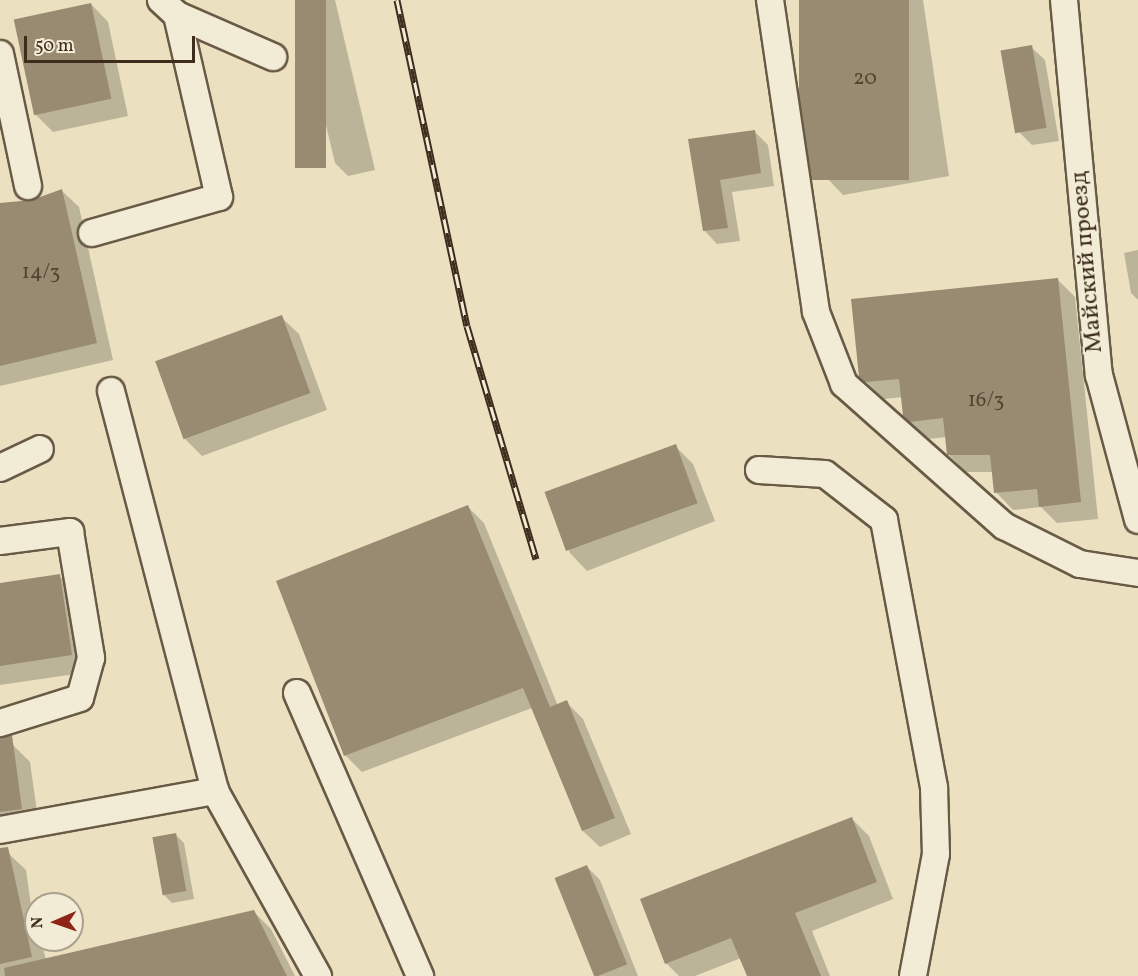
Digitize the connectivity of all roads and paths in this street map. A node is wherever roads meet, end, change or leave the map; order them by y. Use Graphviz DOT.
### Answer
graph roads {
  1 [pos="770,0"];
  2 [pos="1064,0"];
  3 [pos="169,7"];
  4 [pos="0,54"];
  5 [pos="273,57"];
  6 [pos="28,186"];
  7 [pos="92,233"];
  8 [pos="111,391"];
  9 [pos="40,449"];
  10 [pos="0,468"];
  11 [pos="759,470"];
  12 [pos="1138,520"];
  13 [pos="0,541"];
  14 [pos="1138,573"];
  15 [pos="297,693"];
  16 [pos="0,723"];
  17 [pos="215,791"];
  18 [pos="0,830"];
  19 [pos="318,976"];
  20 [pos="420,976"];
  21 [pos="913,976"];
  1 -- 14 [label="lane"];
  2 -- 12 [label="lane, Майский проезд"];
  3 -- 5 [label="lane"];
  3 -- 7 [label="lane"];
  4 -- 6 [label="lane"];
  8 -- 17 [label="lane"];
  9 -- 10 [label="lane"];
  11 -- 21 [label="lane"];
  13 -- 16 [label="lane"];
  15 -- 20 [label="lane"];
  17 -- 18 [label="lane"];
  17 -- 19 [label="lane"];
}
